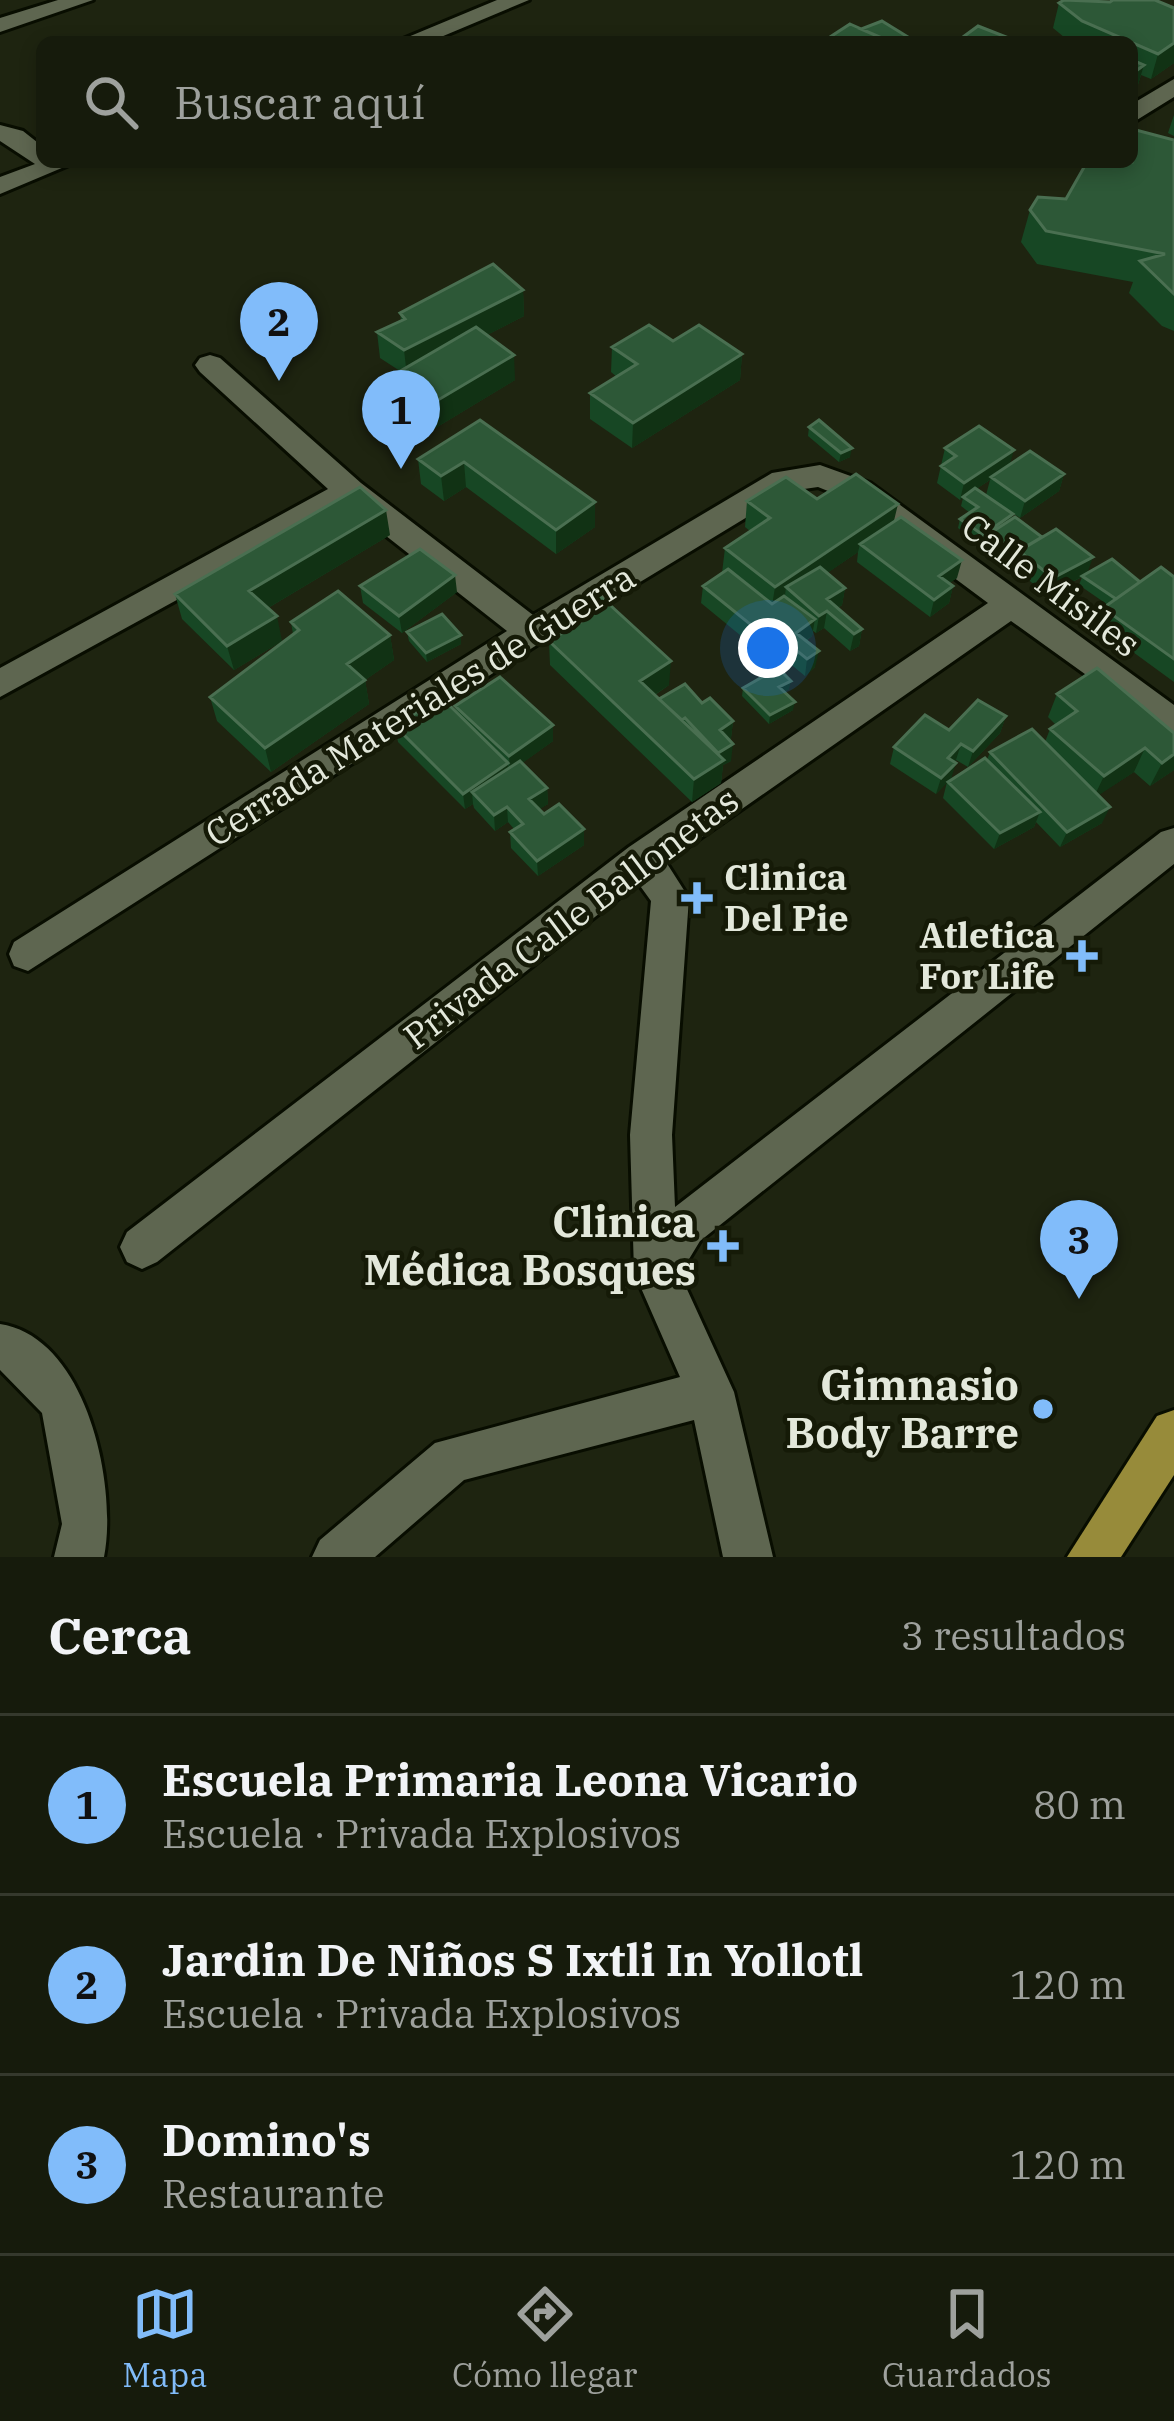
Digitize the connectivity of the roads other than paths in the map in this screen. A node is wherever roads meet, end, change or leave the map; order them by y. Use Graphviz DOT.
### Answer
graph roads {
  1 [pos="82,0"];
  2 [pos="518,0"];
  3 [pos="0,25"];
  4 [pos="424,36"];
  5 [pos="1174,86"];
  6 [pos="1138,112"];
  7 [pos="0,133"];
  8 [pos="36,151"];
  9 [pos="38,168"];
  10 [pos="0,186"];
  11 [pos="210,365"];
  12 [pos="820,476"];
  13 [pos="350,491"];
  14 [pos="1010,605"];
  15 [pos="531,632"];
  16 [pos="0,684"];
  17 [pos="1174,724"];
  18 [pos="1174,843"];
  19 [pos="642,858"];
  20 [pos="28,954"];
  21 [pos="142,1247"];
  22 [pos="656,1272"];
  23 [pos="0,1347"];
  24 [pos="711,1392"];
  25 [pos="1174,1433"];
  26 [pos="79,1557"];
  27 [pos="337,1557"];
  28 [pos="748,1557"];
  29 [pos="1092,1557"];
  1 -- 3 [label="street"];
  2 -- 4 [label="street"];
  5 -- 6 [label="street"];
  7 -- 8 [label="street"];
  9 -- 10 [label="street"];
  11 -- 13 [label="street"];
  12 -- 14 [label="street, Calle Misiles"];
  12 -- 15 [label="street, Cerrada Materiales de Guerra"];
  13 -- 15 [label="street"];
  13 -- 16 [label="street"];
  14 -- 17 [label="street, Calle Misiles"];
  14 -- 19 [label="street, Privada Calle Ballonetas"];
  15 -- 20 [label="street, Cerrada Materiales de Guerra"];
  18 -- 22 [label="street"];
  19 -- 21 [label="street, Privada Calle Ballonetas"];
  19 -- 22 [label="street"];
  22 -- 24 [label="street"];
  23 -- 26 [label="street"];
  24 -- 27 [label="street"];
  24 -- 28 [label="street"];
  25 -- 29 [label="main road"];
}
